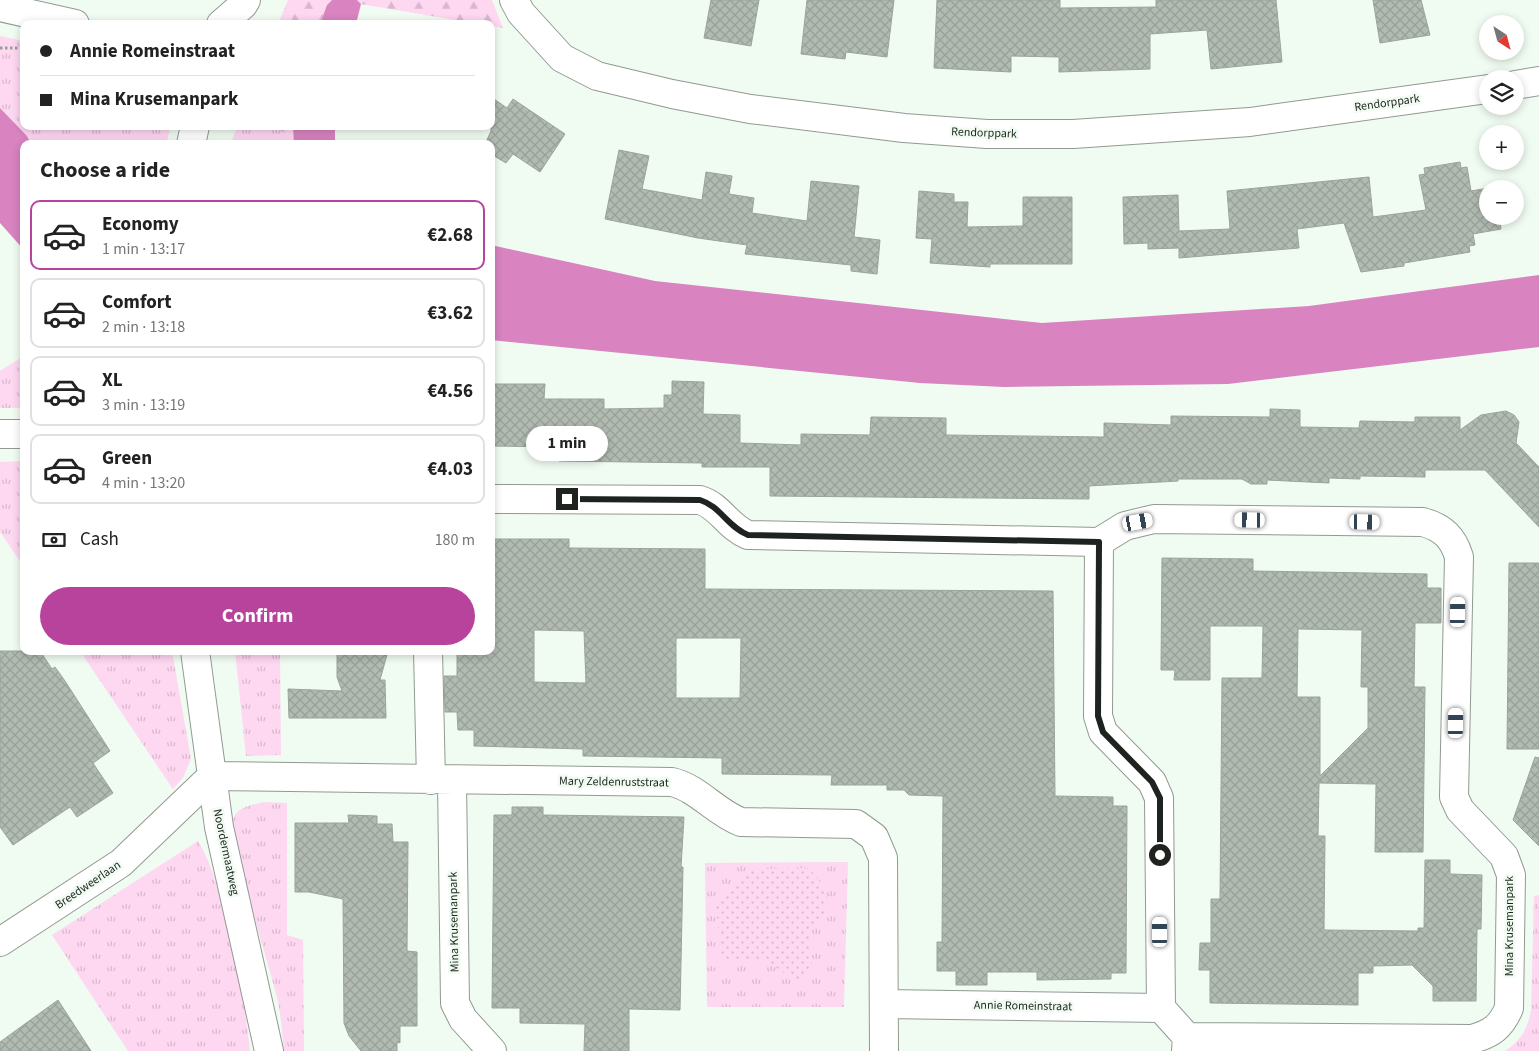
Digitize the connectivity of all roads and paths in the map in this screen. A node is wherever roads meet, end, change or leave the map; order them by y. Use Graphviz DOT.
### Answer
graph roads {
  1 [pos="246,0"];
  2 [pos="514,0"];
  3 [pos="0,7"];
  4 [pos="57,20"];
  5 [pos="226,20"];
  6 [pos="0,48"];
  7 [pos="20,48"];
  8 [pos="1539,81"];
  9 [pos="1524,84"];
  10 [pos="1479,90"];
  11 [pos="0,434"];
  12 [pos="20,434"];
  13 [pos="495,499"];
  14 [pos="1099,542"];
  15 [pos="196,655"];
  16 [pos="428,655"];
  17 [pos="212,776"];
  18 [pos="441,780"];
  19 [pos="0,942"];
  20 [pos="884,1004"];
  21 [pos="1161,1008"];
  22 [pos="1186,1044"];
  23 [pos="269,1051"];
  24 [pos="492,1051"];
  25 [pos="884,1051"];
  1 -- 5 [label="street"];
  2 -- 10 [label="street, Rendorppark"];
  3 -- 4 [label="street"];
  6 -- 7 [label="path"];
  8 -- 9 [label="street"];
  11 -- 12 [label="street"];
  13 -- 14 [label="street"];
  14 -- 21 [label="street"];
  14 -- 22 [label="street, Mina Krusemanpark"];
  15 -- 17 [label="street, Noordermaatweg"];
  16 -- 18 [label="street, Mina Krusemanpark"];
  17 -- 18 [label="street, Mary Zeldenruststraat"];
  17 -- 19 [label="street, Breedweerlaan"];
  17 -- 23 [label="street, Noordermaatweg"];
  18 -- 20 [label="street, Mary Zeldenruststraat"];
  18 -- 24 [label="street, Mina Krusemanpark"];
  20 -- 21 [label="street, Annie Romeinstraat"];
  20 -- 25 [label="street, Mary Zeldenruststraat"];
  21 -- 22 [label="street"];
}
